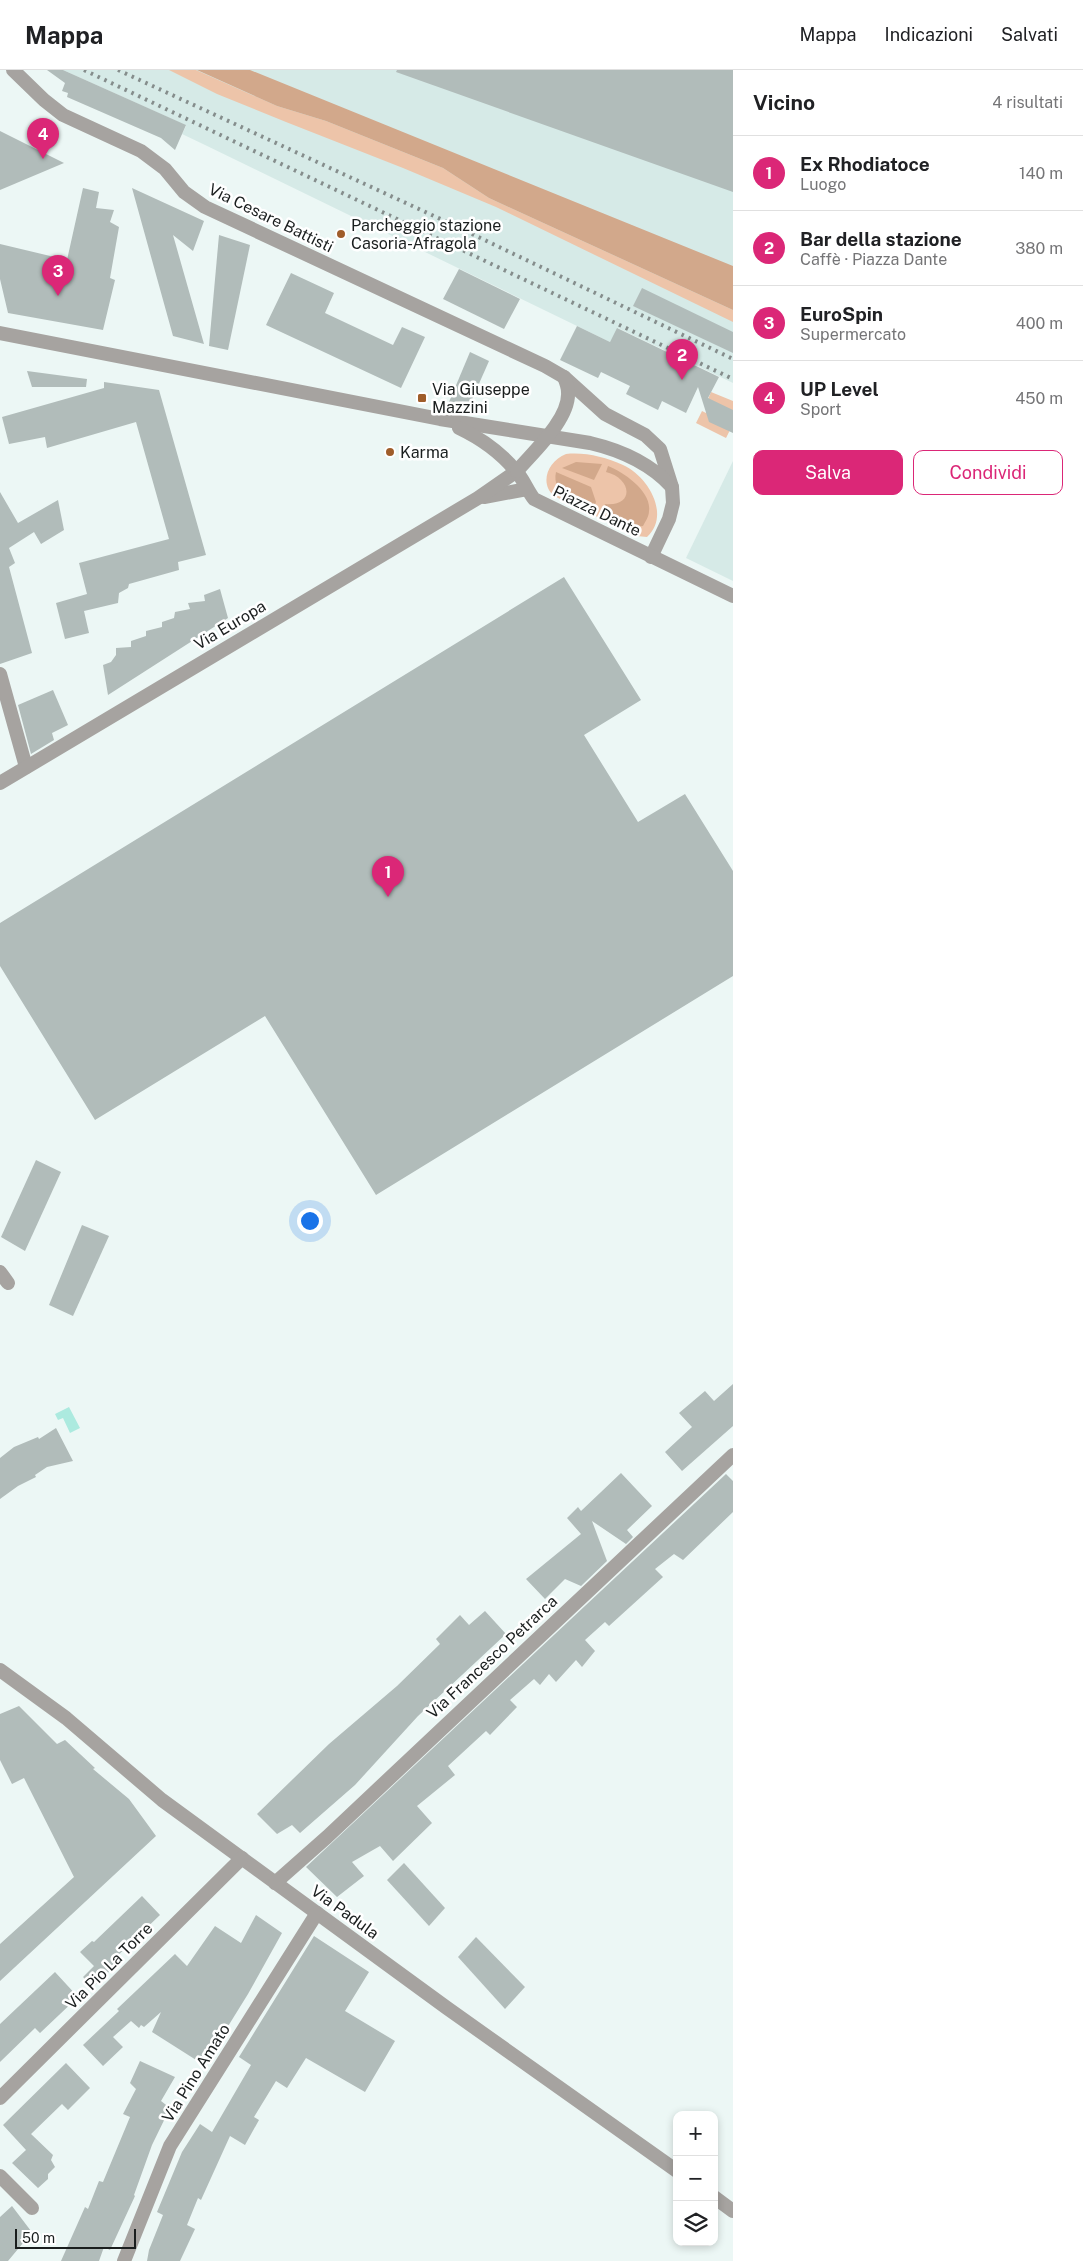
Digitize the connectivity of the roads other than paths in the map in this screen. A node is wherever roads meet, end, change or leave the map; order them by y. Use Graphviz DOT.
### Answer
graph roads {
  1 [pos="13,70"];
  2 [pos="0,333"];
  3 [pos="564,377"];
  4 [pos="440,419"];
  5 [pos="548,435"];
  6 [pos="516,471"];
  7 [pos="672,487"];
  8 [pos="527,489"];
  9 [pos="478,498"];
  10 [pos="651,557"];
  11 [pos="733,596"];
  12 [pos="0,674"];
  13 [pos="26,767"];
  14 [pos="0,783"];
  15 [pos="733,1455"];
  16 [pos="0,1670"];
  17 [pos="242,1858"];
  18 [pos="275,1883"];
  19 [pos="317,1913"];
  20 [pos="0,2098"];
  21 [pos="673,2168"];
  22 [pos="0,2176"];
  23 [pos="718,2200"];
  24 [pos="32,2208"];
  25 [pos="733,2211"];
  26 [pos="124,2261"];
  1 -- 3 [label="street, Via Cesare Battisti"];
  2 -- 4 [label="street"];
  3 -- 5 [label="street"];
  3 -- 7 [label="street, Piazza Dante"];
  4 -- 5 [label="street"];
  4 -- 6 [label="street"];
  5 -- 6 [label="street"];
  5 -- 7 [label="street"];
  6 -- 8 [label="street, Piazza Dante"];
  6 -- 9 [label="street, Via Europa"];
  7 -- 10 [label="street, Piazza Dante"];
  8 -- 9 [label="street, Via Europa"];
  8 -- 10 [label="street, Piazza Dante"];
  9 -- 13 [label="street, Via Europa"];
  10 -- 11 [label="street"];
  12 -- 13 [label="street"];
  13 -- 14 [label="street, Via Europa"];
  15 -- 18 [label="street, Via Francesco Petrarca"];
  16 -- 17 [label="street, Via Padula"];
  17 -- 18 [label="street, Via Padula"];
  17 -- 20 [label="street, Via Pio La Torre"];
  18 -- 19 [label="street, Via Padula"];
  19 -- 21 [label="street, Via Padula"];
  19 -- 26 [label="street, Via Pino Amato"];
  22 -- 24 [label="street"];
  23 -- 25 [label="street"];
}
